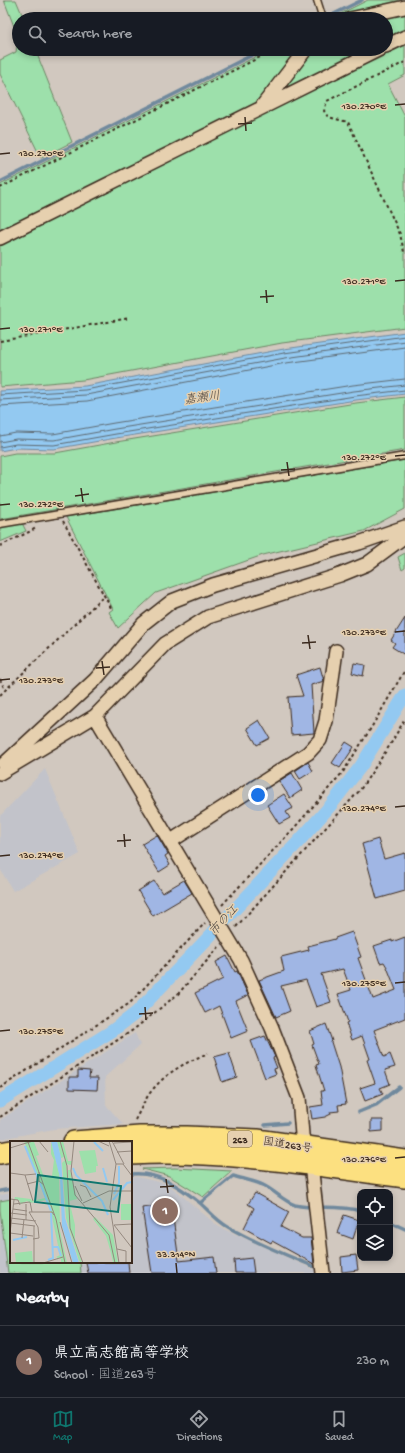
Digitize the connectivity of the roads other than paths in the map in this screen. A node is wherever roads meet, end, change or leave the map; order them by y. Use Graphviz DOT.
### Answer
graph roads {
  1 [pos="317,0"];
  2 [pos="405,7"];
  3 [pos="321,12"];
  4 [pos="382,12"];
  5 [pos="405,36"];
  6 [pos="393,42"];
  7 [pos="301,56"];
  8 [pos="366,56"];
  9 [pos="261,108"];
  10 [pos="0,238"];
  11 [pos="405,456"];
  12 [pos="0,524"];
  13 [pos="405,527"];
  14 [pos="405,536"];
  15 [pos="336,650"];
  16 [pos="95,716"];
  17 [pos="0,768"];
  18 [pos="0,773"];
  19 [pos="171,841"];
  20 [pos="87,1141"];
  21 [pos="10,1151"];
  22 [pos="0,1153"];
  23 [pos="132,1154"];
  24 [pos="307,1156"];
  25 [pos="405,1161"];
  26 [pos="10,1166"];
  27 [pos="0,1168"];
  28 [pos="405,1178"];
  29 [pos="322,1269"];
  1 -- 3 [label="lane"];
  2 -- 4 [label="street"];
  5 -- 6 [label="street"];
  7 -- 9 [label="street"];
  8 -- 9 [label="street"];
  9 -- 10 [label="street"];
  11 -- 12 [label="lane"];
  13 -- 17 [label="street"];
  14 -- 16 [label="street"];
  15 -- 19 [label="street"];
  16 -- 18 [label="street"];
  16 -- 19 [label="street"];
  19 -- 24 [label="street"];
  20 -- 24 [label="highway, 国道263号 / 263"];
  21 -- 22 [label="highway"];
  23 -- 24 [label="highway, 国道263号 / 263"];
  24 -- 25 [label="highway, 国道263号 / 263"];
  24 -- 28 [label="highway, 国道263号 / 263"];
  24 -- 29 [label="street"];
  26 -- 27 [label="highway"];
}
